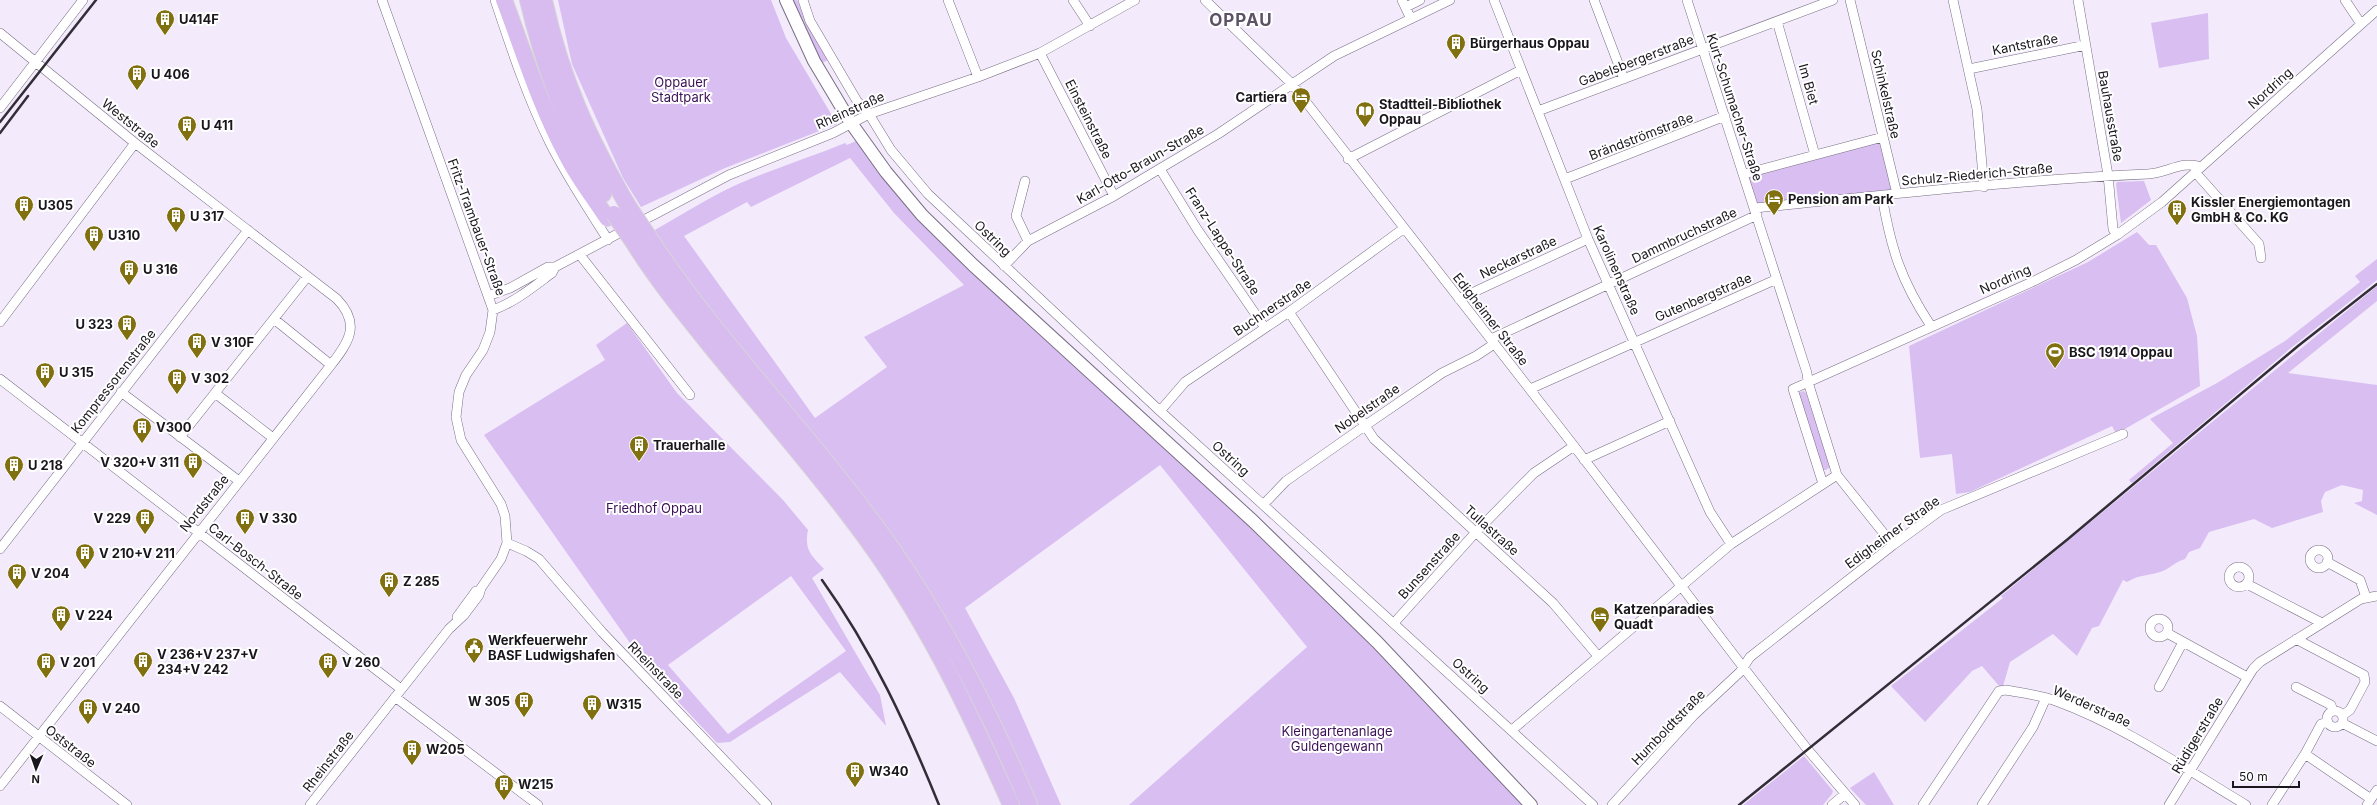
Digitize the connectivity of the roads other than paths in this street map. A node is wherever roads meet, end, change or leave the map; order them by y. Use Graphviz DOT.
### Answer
graph roads {
  1 [pos="83,0"];
  2 [pos="382,0"];
  3 [pos="528,0"];
  4 [pos="544,0"];
  5 [pos="786,0"];
  6 [pos="803,0"];
  7 [pos="948,0"];
  8 [pos="1074,0"];
  9 [pos="1135,0"];
  10 [pos="1205,0"];
  11 [pos="1420,0"];
  12 [pos="1450,0"];
  13 [pos="1494,0"];
  14 [pos="1594,0"];
  15 [pos="1687,0"];
  16 [pos="1833,0"];
  17 [pos="1850,0"];
  18 [pos="1953,0"];
  19 [pos="2078,0"];
  20 [pos="2345,0"];
  21 [pos="503,2"];
  22 [pos="1404,3"];
  23 [pos="2377,10"];
  24 [pos="1411,19"];
  25 [pos="1777,21"];
  26 [pos="2361,24"];
  27 [pos="1090,26"];
  28 [pos="0,33"];
  29 [pos="2086,45"];
  30 [pos="1702,48"];
  31 [pos="1040,53"];
  32 [pos="36,62"];
  33 [pos="1969,69"];
  34 [pos="1521,70"];
  35 [pos="978,77"];
  36 [pos="1624,78"];
  37 [pos="1292,84"];
  38 [pos="0,108"];
  39 [pos="1538,111"];
  40 [pos="869,114"];
  41 [pos="1725,116"];
  42 [pos="851,123"];
  43 [pos="1883,137"];
  44 [pos="135,143"];
  45 [pos="1815,155"];
  46 [pos="1348,159"];
  47 [pos="1160,169"];
  48 [pos="2198,169"];
  49 [pos="1744,174"];
  50 [pos="2108,175"];
  51 [pos="1565,179"];
  52 [pos="1026,181"];
  53 [pos="1984,187"];
  54 [pos="1897,194"];
  55 [pos="1114,196"];
  56 [pos="1882,196"];
  57 [pos="1756,211"];
  58 [pos="611,216"];
  59 [pos="1403,229"];
  60 [pos="248,230"];
  61 [pos="2117,235"];
  62 [pos="1588,239"];
  63 [pos="608,240"];
  64 [pos="1028,241"];
  65 [pos="580,255"];
  66 [pos="2262,258"];
  67 [pos="1004,266"];
  68 [pos="555,268"];
  69 [pos="307,277"];
  70 [pos="1777,279"];
  71 [pos="1609,284"];
  72 [pos="488,296"];
  73 [pos="1459,299"];
  74 [pos="493,310"];
  75 [pos="1288,312"];
  76 [pos="274,319"];
  77 [pos="0,322"];
  78 [pos="1931,326"];
  79 [pos="1265,328"];
  80 [pos="352,329"];
  81 [pos="1493,341"];
  82 [pos="1635,341"];
  83 [pos="331,365"];
  84 [pos="0,378"];
  85 [pos="1808,382"];
  86 [pos="1530,389"];
  87 [pos="121,392"];
  88 [pos="215,393"];
  89 [pos="690,394"];
  90 [pos="1160,411"];
  91 [pos="1670,421"];
  92 [pos="1366,425"];
  93 [pos="2123,434"];
  94 [pos="180,437"];
  95 [pos="273,438"];
  96 [pos="82,442"];
  97 [pos="1574,446"];
  98 [pos="1584,460"];
  99 [pos="1837,475"];
  100 [pos="239,481"];
  101 [pos="1824,484"];
  102 [pos="1263,505"];
  103 [pos="198,532"];
  104 [pos="1476,532"];
  105 [pos="507,543"];
  106 [pos="1731,544"];
  107 [pos="1892,545"];
  108 [pos="0,549"];
  109 [pos="2327,562"];
  110 [pos="2247,584"];
  111 [pos="1681,586"];
  112 [pos="2377,596"];
  113 [pos="2366,597"];
  114 [pos="470,602"];
  115 [pos="2322,622"];
  116 [pos="1394,623"];
  117 [pos="2167,633"];
  118 [pos="2296,639"];
  119 [pos="2183,642"];
  120 [pos="1598,656"];
  121 [pos="1743,667"];
  122 [pos="2247,677"];
  123 [pos="2159,687"];
  124 [pos="2296,687"];
  125 [pos="401,689"];
  126 [pos="395,697"];
  127 [pos="2046,698"];
  128 [pos="0,706"];
  129 [pos="2333,711"];
  130 [pos="2342,719"];
  131 [pos="2328,722"];
  132 [pos="1512,730"];
  133 [pos="38,737"];
  134 [pos="2377,742"];
  135 [pos="2305,754"];
  136 [pos="2191,771"];
  137 [pos="0,786"];
  138 [pos="2377,790"];
  139 [pos="1845,794"];
  140 [pos="2369,802"];
  141 [pos="127,805"];
  142 [pos="310,805"];
  143 [pos="538,805"];
  144 [pos="767,805"];
  145 [pos="1011,805"];
  146 [pos="1029,805"];
  147 [pos="1531,805"];
  148 [pos="1593,805"];
  149 [pos="1612,805"];
  150 [pos="1832,805"];
  151 [pos="1855,805"];
  152 [pos="1923,805"];
  153 [pos="1982,805"];
  154 [pos="2170,805"];
  155 [pos="2246,805"];
  156 [pos="2272,805"];
  1 -- 32 [label="street"];
  2 -- 72 [label="street, Fritz-Trambauer-Straße"];
  3 -- 58 [label="highway"];
  4 -- 146 [label="highway, bridge"];
  5 -- 42 [label="street"];
  6 -- 40 [label="street, Ostring"];
  7 -- 35 [label="street"];
  8 -- 27 [label="street"];
  9 -- 27 [label="street, Rheinstraße"];
  10 -- 37 [label="street, Edigheimer Straße"];
  11 -- 22 [label="street"];
  12 -- 24 [label="street, Karl-Otto-Braun-Straße"];
  13 -- 34 [label="street, Karolinenstraße"];
  14 -- 36 [label="street"];
  15 -- 30 [label="street, Kurt-Schumacher-Straße"];
  16 -- 25 [label="street, Gabelsbergerstraße"];
  17 -- 43 [label="street, Schinkelstraße"];
  18 -- 33 [label="street"];
  19 -- 29 [label="street, Bauhausstraße"];
  20 -- 26 [label="street"];
  21 -- 58 [label="highway"];
  21 -- 63 [label="street"];
  22 -- 24 [label="street"];
  23 -- 26 [label="street, Nordring"];
  24 -- 37 [label="street, Karl-Otto-Braun-Straße"];
  25 -- 30 [label="street, Gabelsbergerstraße"];
  25 -- 45 [label="street, Im Biet"];
  26 -- 48 [label="street, Nordring"];
  27 -- 31 [label="street, Rheinstraße"];
  28 -- 32 [label="street, Weststraße"];
  29 -- 33 [label="street, Kantstraße"];
  29 -- 50 [label="street, Bauhausstraße"];
  30 -- 36 [label="street, Gabelsbergerstraße"];
  30 -- 41 [label="street, Kurt-Schumacher-Straße"];
  31 -- 35 [label="street, Rheinstraße"];
  31 -- 55 [label="street, Einsteinstraße"];
  32 -- 38 [label="street"];
  32 -- 44 [label="street, Weststraße"];
  33 -- 53 [label="street"];
  34 -- 39 [label="street, Karolinenstraße"];
  34 -- 46 [label="street"];
  35 -- 40 [label="street, Rheinstraße"];
  36 -- 39 [label="street, Gabelsbergerstraße"];
  37 -- 46 [label="street, Edigheimer Straße"];
  37 -- 47 [label="street, Karl-Otto-Braun-Straße"];
  39 -- 51 [label="street, Karolinenstraße"];
  40 -- 42 [label="street, Rheinstraße"];
  40 -- 67 [label="street, Ostring"];
  41 -- 49 [label="street, Kurt-Schumacher-Straße"];
  41 -- 51 [label="street, Brändströmstraße"];
  42 -- 63 [label="street, Rheinstraße"];
  42 -- 147 [label="street"];
  43 -- 45 [label="street"];
  43 -- 54 [label="street, Schinkelstraße"];
  44 -- 60 [label="street, Weststraße"];
  44 -- 77 [label="street"];
  45 -- 49 [label="street"];
  46 -- 59 [label="street, Edigheimer Straße"];
  47 -- 55 [label="street, Karl-Otto-Braun-Straße"];
  47 -- 79 [label="street, Franz-Lappe-Straße"];
  48 -- 50 [label="street, Schulz-Riederich-Straße"];
  48 -- 61 [label="street, Nordring"];
  48 -- 66 [label="street"];
  49 -- 57 [label="street, Kurt-Schumacher-Straße"];
  50 -- 53 [label="street, Schulz-Riederich-Straße"];
  50 -- 61 [label="street, Bauhausstraße"];
  51 -- 62 [label="street, Karolinenstraße"];
  52 -- 64 [label="street"];
  53 -- 54 [label="street, Schulz-Riederich-Straße"];
  54 -- 56 [label="street, Schulz-Riederich-Straße"];
  55 -- 64 [label="street, Karl-Otto-Braun-Straße"];
  56 -- 57 [label="street, Schulz-Riederich-Straße"];
  56 -- 78 [label="street"];
  57 -- 70 [label="street, Kurt-Schumacher-Straße"];
  57 -- 71 [label="street, Dammbruchstraße"];
  58 -- 145 [label="highway, bridge"];
  59 -- 73 [label="street, Edigheimer Straße"];
  59 -- 75 [label="street, Buchnerstraße"];
  60 -- 69 [label="street, Weststraße"];
  60 -- 87 [label="street, Kompressorenstraße"];
  61 -- 78 [label="street, Nordring"];
  62 -- 71 [label="street, Karolinenstraße"];
  62 -- 73 [label="street, Neckarstraße"];
  63 -- 65 [label="street, Rheinstraße"];
  64 -- 67 [label="street, Karl-Otto-Braun-Straße"];
  65 -- 68 [label="street, Rheinstraße"];
  65 -- 89 [label="street"];
  67 -- 90 [label="street, Ostring"];
  68 -- 72 [label="street, Rheinstraße"];
  68 -- 74 [label="street, Rheinstraße"];
  69 -- 76 [label="street"];
  69 -- 80 [label="street, Weststraße"];
  70 -- 82 [label="street, Gutenbergstraße"];
  70 -- 85 [label="street, Kurt-Schumacher-Straße"];
  71 -- 81 [label="street, Dammbruchstraße"];
  71 -- 82 [label="street, Karolinenstraße"];
  72 -- 74 [label="street, Fritz-Trambauer-Straße"];
  73 -- 81 [label="street, Edigheimer Straße"];
  74 -- 105 [label="street, Fritz-Trambauer-Straße"];
  75 -- 79 [label="street, Buchnerstraße"];
  75 -- 92 [label="street, Tullastraße"];
  76 -- 83 [label="street"];
  76 -- 88 [label="street"];
  78 -- 85 [label="street, Nordring"];
  79 -- 90 [label="street, Buchnerstraße"];
  80 -- 83 [label="street, Nordstraße"];
  81 -- 86 [label="street, Edigheimer Straße"];
  81 -- 92 [label="street, Nobelstraße"];
  82 -- 86 [label="street, Gutenbergstraße"];
  82 -- 91 [label="street, Karolinenstraße"];
  83 -- 95 [label="street, Nordstraße"];
  84 -- 96 [label="street, Carl-Bosch-Straße"];
  85 -- 99 [label="street, Kurt-Schumacher-Straße"];
  85 -- 101 [label="street"];
  86 -- 97 [label="street, Edigheimer Straße"];
  87 -- 94 [label="street"];
  87 -- 96 [label="street, Kompressorenstraße"];
  88 -- 94 [label="street"];
  88 -- 95 [label="street"];
  90 -- 102 [label="street, Ostring"];
  91 -- 98 [label="street"];
  91 -- 106 [label="street, Karolinenstraße"];
  92 -- 102 [label="street, Nobelstraße"];
  92 -- 104 [label="street, Tullastraße"];
  93 -- 107 [label="street, Edigheimer Straße"];
  94 -- 100 [label="street"];
  95 -- 100 [label="street, Nordstraße"];
  96 -- 103 [label="street, Carl-Bosch-Straße"];
  96 -- 108 [label="street, Kompressorenstraße"];
  97 -- 98 [label="street, Edigheimer Straße"];
  97 -- 104 [label="street, Bunsenstraße"];
  98 -- 111 [label="street, Edigheimer Straße"];
  99 -- 101 [label="street"];
  99 -- 107 [label="street, Kurt-Schumacher-Straße"];
  100 -- 103 [label="street, Nordstraße"];
  101 -- 106 [label="street"];
  102 -- 116 [label="street, Ostring"];
  103 -- 125 [label="street, Carl-Bosch-Straße"];
  103 -- 133 [label="street, Nordstraße"];
  104 -- 116 [label="street, Bunsenstraße"];
  104 -- 120 [label="street, Tullastraße"];
  105 -- 114 [label="street, Fritz-Trambauer-Straße"];
  105 -- 144 [label="street, Rheinstraße"];
  106 -- 111 [label="street"];
  107 -- 121 [label="street, Edigheimer Straße"];
  109 -- 113 [label="street"];
  110 -- 115 [label="street"];
  111 -- 120 [label="street"];
  111 -- 121 [label="street, Edigheimer Straße"];
  112 -- 113 [label="street, Rüdigerstraße"];
  113 -- 115 [label="street, Rüdigerstraße"];
  114 -- 125 [label="street, Rheinstraße"];
  115 -- 118 [label="street, Rüdigerstraße"];
  116 -- 132 [label="street, Ostring"];
  117 -- 119 [label="street"];
  118 -- 122 [label="street, Rüdigerstraße"];
  118 -- 130 [label="street"];
  119 -- 122 [label="street"];
  119 -- 123 [label="street"];
  120 -- 132 [label="street"];
  121 -- 139 [label="street, Edigheimer Straße"];
  121 -- 149 [label="street, Humboldtstraße"];
  122 -- 136 [label="street, Rüdigerstraße"];
  124 -- 129 [label="street"];
  125 -- 126 [label="street, Rheinstraße"];
  126 -- 142 [label="street, Rheinstraße"];
  126 -- 143 [label="street"];
  127 -- 136 [label="street, Werderstraße"];
  127 -- 152 [label="street, Werderstraße"];
  127 -- 153 [label="street"];
  128 -- 133 [label="street, Oststraße"];
  129 -- 130 [label="street"];
  129 -- 131 [label="street"];
  130 -- 131 [label="street"];
  130 -- 134 [label="street"];
  131 -- 135 [label="street"];
  132 -- 148 [label="street, Ostring"];
  133 -- 137 [label="street, Nordstraße"];
  133 -- 141 [label="street, Oststraße"];
  135 -- 140 [label="street"];
  135 -- 156 [label="street"];
  136 -- 154 [label="street, Rüdigerstraße"];
  136 -- 155 [label="street, Werderstraße"];
  138 -- 140 [label="street"];
  139 -- 150 [label="street"];
  139 -- 151 [label="street, Edigheimer Straße"];
}
